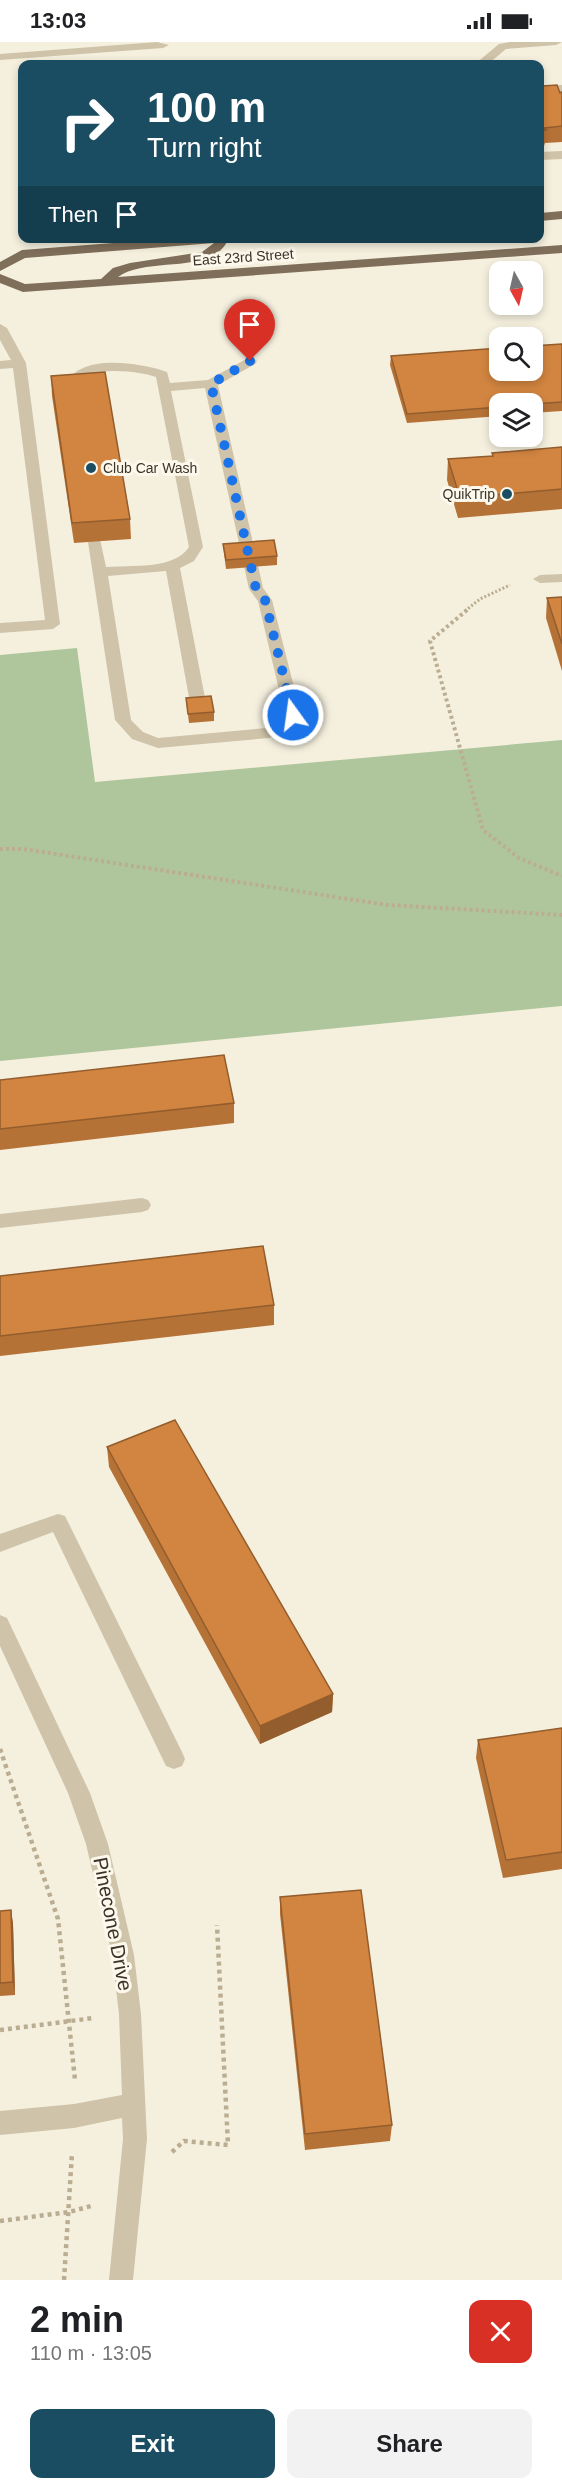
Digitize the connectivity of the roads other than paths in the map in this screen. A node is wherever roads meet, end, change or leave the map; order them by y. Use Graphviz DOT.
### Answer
graph roads {
  1 [pos="556,42"];
  2 [pos="163,45"];
  3 [pos="36,48"];
  4 [pos="0,57"];
  5 [pos="486,60"];
  6 [pos="562,89"];
  7 [pos="544,90"];
  8 [pos="562,155"];
  9 [pos="544,156"];
  10 [pos="562,216"];
  11 [pos="544,217"];
  12 [pos="130,243"];
  13 [pos="221,243"];
  14 [pos="562,249"];
  15 [pos="0,267"];
  16 [pos="0,278"];
  17 [pos="105,282"];
  18 [pos="0,328"];
  19 [pos="250,361"];
  20 [pos="19,363"];
  21 [pos="0,364"];
  22 [pos="211,384"];
  23 [pos="164,387"];
  24 [pos="71,395"];
  25 [pos="95,542"];
  26 [pos="172,566"];
  27 [pos="100,572"];
  28 [pos="562,578"];
  29 [pos="540,579"];
  30 [pos="0,628"];
  31 [pos="198,703"];
  32 [pos="142,1205"];
  33 [pos="0,1221"];
  34 [pos="0,1543"];
  35 [pos="0,1624"];
  36 [pos="174,1759"];
  37 [pos="134,2104"];
  38 [pos="0,2123"];
  39 [pos="121,2280"];
  1 -- 5 [label="street"];
  2 -- 3 [label="street"];
  3 -- 4 [label="street"];
  6 -- 7 [label="street"];
  8 -- 9 [label="street"];
  10 -- 11 [label="main road"];
  12 -- 15 [label="main road, East 23rd Street"];
  13 -- 17 [label="main road"];
  14 -- 17 [label="main road, East 23rd Street"];
  16 -- 17 [label="main road, East 23rd Street"];
  18 -- 20 [label="street"];
  19 -- 22 [label="street"];
  20 -- 21 [label="street"];
  20 -- 30 [label="street"];
  22 -- 23 [label="street"];
  22 -- 27 [label="street"];
  23 -- 24 [label="street"];
  23 -- 26 [label="street"];
  25 -- 27 [label="street"];
  26 -- 27 [label="street"];
  26 -- 31 [label="street"];
  28 -- 29 [label="street"];
  32 -- 33 [label="street"];
  34 -- 36 [label="street"];
  35 -- 37 [label="street, Pinecone Drive"];
  37 -- 38 [label="street"];
  37 -- 39 [label="street, Pinecone Drive"];
}
